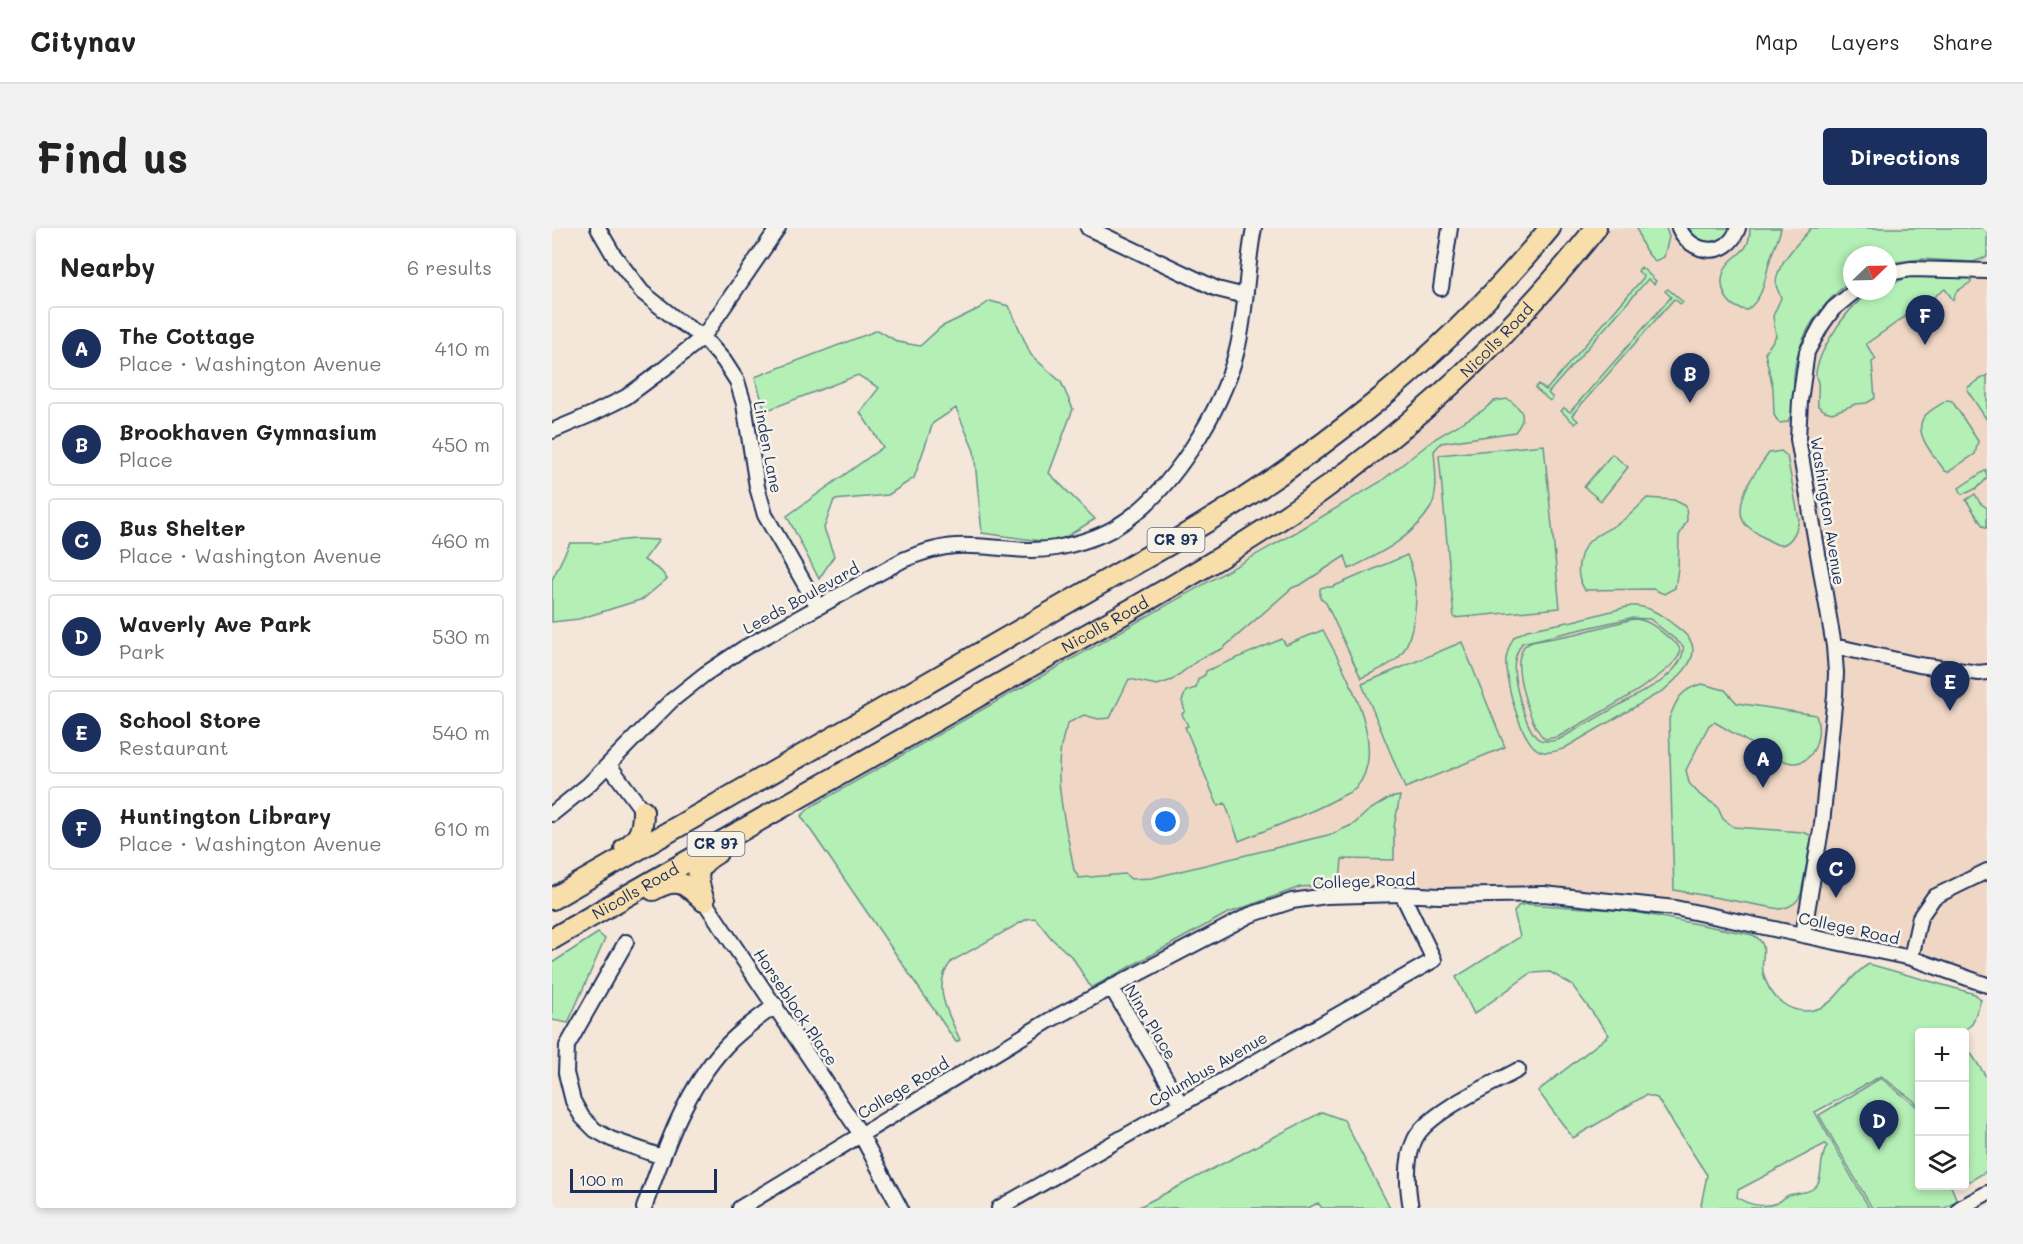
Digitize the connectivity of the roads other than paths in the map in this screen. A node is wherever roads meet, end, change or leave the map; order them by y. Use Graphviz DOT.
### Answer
graph roads {
  1 [pos="598,228"];
  2 [pos="778,228"];
  3 [pos="1088,228"];
  4 [pos="1254,228"];
  5 [pos="1450,228"];
  6 [pos="1550,228"];
  7 [pos="1596,228"];
  8 [pos="1679,228"];
  9 [pos="1738,228"];
  10 [pos="1897,271"];
  11 [pos="1987,271"];
  12 [pos="1441,288"];
  13 [pos="1245,296"];
  14 [pos="1844,300"];
  15 [pos="703,337"];
  16 [pos="552,431"];
  17 [pos="818,607"];
  18 [pos="1834,646"];
  19 [pos="1987,672"];
  20 [pos="609,765"];
  21 [pos="850,770"];
  22 [pos="643,811"];
  23 [pos="552,814"];
  24 [pos="699,814"];
  25 [pos="1987,871"];
  26 [pos="552,892"];
  27 [pos="1402,894"];
  28 [pos="552,899"];
  29 [pos="704,901"];
  30 [pos="584,920"];
  31 [pos="1803,935"];
  32 [pos="552,939"];
  33 [pos="626,942"];
  34 [pos="1911,958"];
  35 [pos="1987,985"];
  36 [pos="1111,987"];
  37 [pos="776,1005"];
  38 [pos="1518,1070"];
  39 [pos="1181,1104"];
  40 [pos="860,1133"];
  41 [pos="662,1157"];
  42 [pos="1987,1193"];
  43 [pos="644,1208"];
  44 [pos="740,1208"];
  45 [pos="900,1208"];
  46 [pos="999,1208"];
  47 [pos="1411,1208"];
  48 [pos="1960,1208"];
  1 -- 15 [label="street, Linden Lane"];
  2 -- 15 [label="street"];
  3 -- 13 [label="street"];
  4 -- 13 [label="street, Leeds Boulevard"];
  5 -- 12 [label="street"];
  6 -- 24 [label="highway, CR 97"];
  7 -- 21 [label="highway, Nicolls Road / CR 97"];
  8 -- 9 [label="street"];
  10 -- 11 [label="street"];
  13 -- 17 [label="street, Leeds Boulevard"];
  14 -- 18 [label="street, Washington Avenue"];
  15 -- 16 [label="street"];
  15 -- 17 [label="street, Linden Lane"];
  17 -- 20 [label="street, Leeds Boulevard"];
  18 -- 19 [label="street"];
  18 -- 31 [label="street, Washington Avenue"];
  20 -- 22 [label="street"];
  20 -- 23 [label="street, Leeds Boulevard"];
  21 -- 29 [label="highway"];
  21 -- 30 [label="highway, Nicolls Road / CR 97"];
  22 -- 24 [label="highway"];
  22 -- 26 [label="highway"];
  24 -- 28 [label="highway, CR 97"];
  25 -- 34 [label="street"];
  27 -- 31 [label="street, College Road"];
  27 -- 36 [label="street, College Road"];
  27 -- 39 [label="street, Columbus Avenue"];
  29 -- 30 [label="highway"];
  29 -- 37 [label="street, Horseblock Place"];
  30 -- 32 [label="highway, Nicolls Road / CR 97"];
  31 -- 34 [label="street, College Road"];
  33 -- 41 [label="street"];
  34 -- 35 [label="street, College Road"];
  36 -- 39 [label="street, Nina Place"];
  36 -- 40 [label="street, College Road"];
  37 -- 40 [label="street, Horseblock Place"];
  37 -- 41 [label="street"];
  38 -- 47 [label="street"];
  39 -- 46 [label="street, Columbus Avenue"];
  40 -- 44 [label="street, College Road"];
  40 -- 45 [label="street, Horseblock Place"];
  41 -- 43 [label="street"];
  42 -- 48 [label="street"];
}
